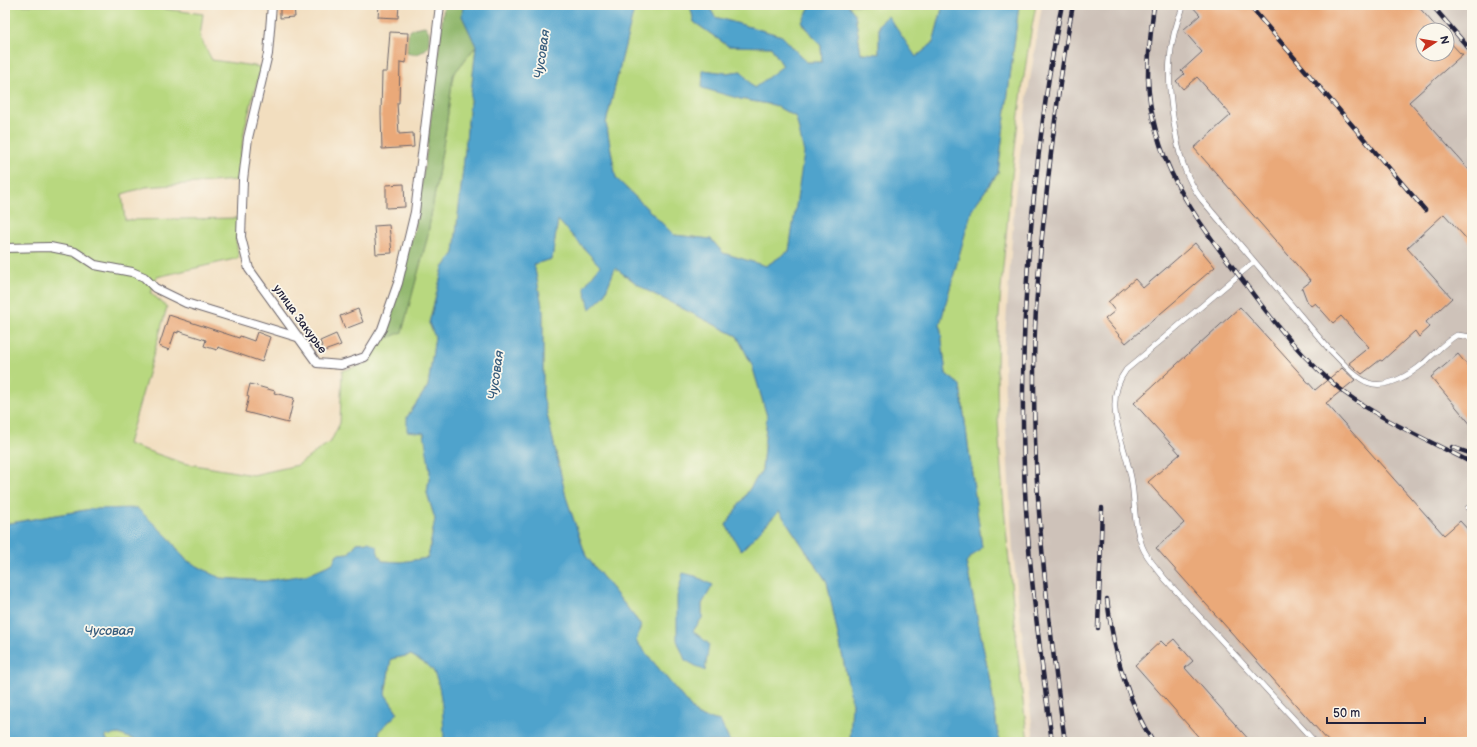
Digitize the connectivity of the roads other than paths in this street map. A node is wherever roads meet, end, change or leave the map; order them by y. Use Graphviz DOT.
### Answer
graph roads {
  1 [pos="272,5"];
  2 [pos="440,5"];
  3 [pos="1184,5"];
  4 [pos="5,248"];
  5 [pos="1254,262"];
  6 [pos="297,337"];
  7 [pos="1472,337"];
  8 [pos="1315,742"];
  1 -- 6 [label="street, улица Закурье"];
  2 -- 6 [label="street, улица Закурье"];
  3 -- 5 [label="lane"];
  4 -- 6 [label="street"];
  5 -- 7 [label="lane"];
  5 -- 8 [label="lane"];
}
